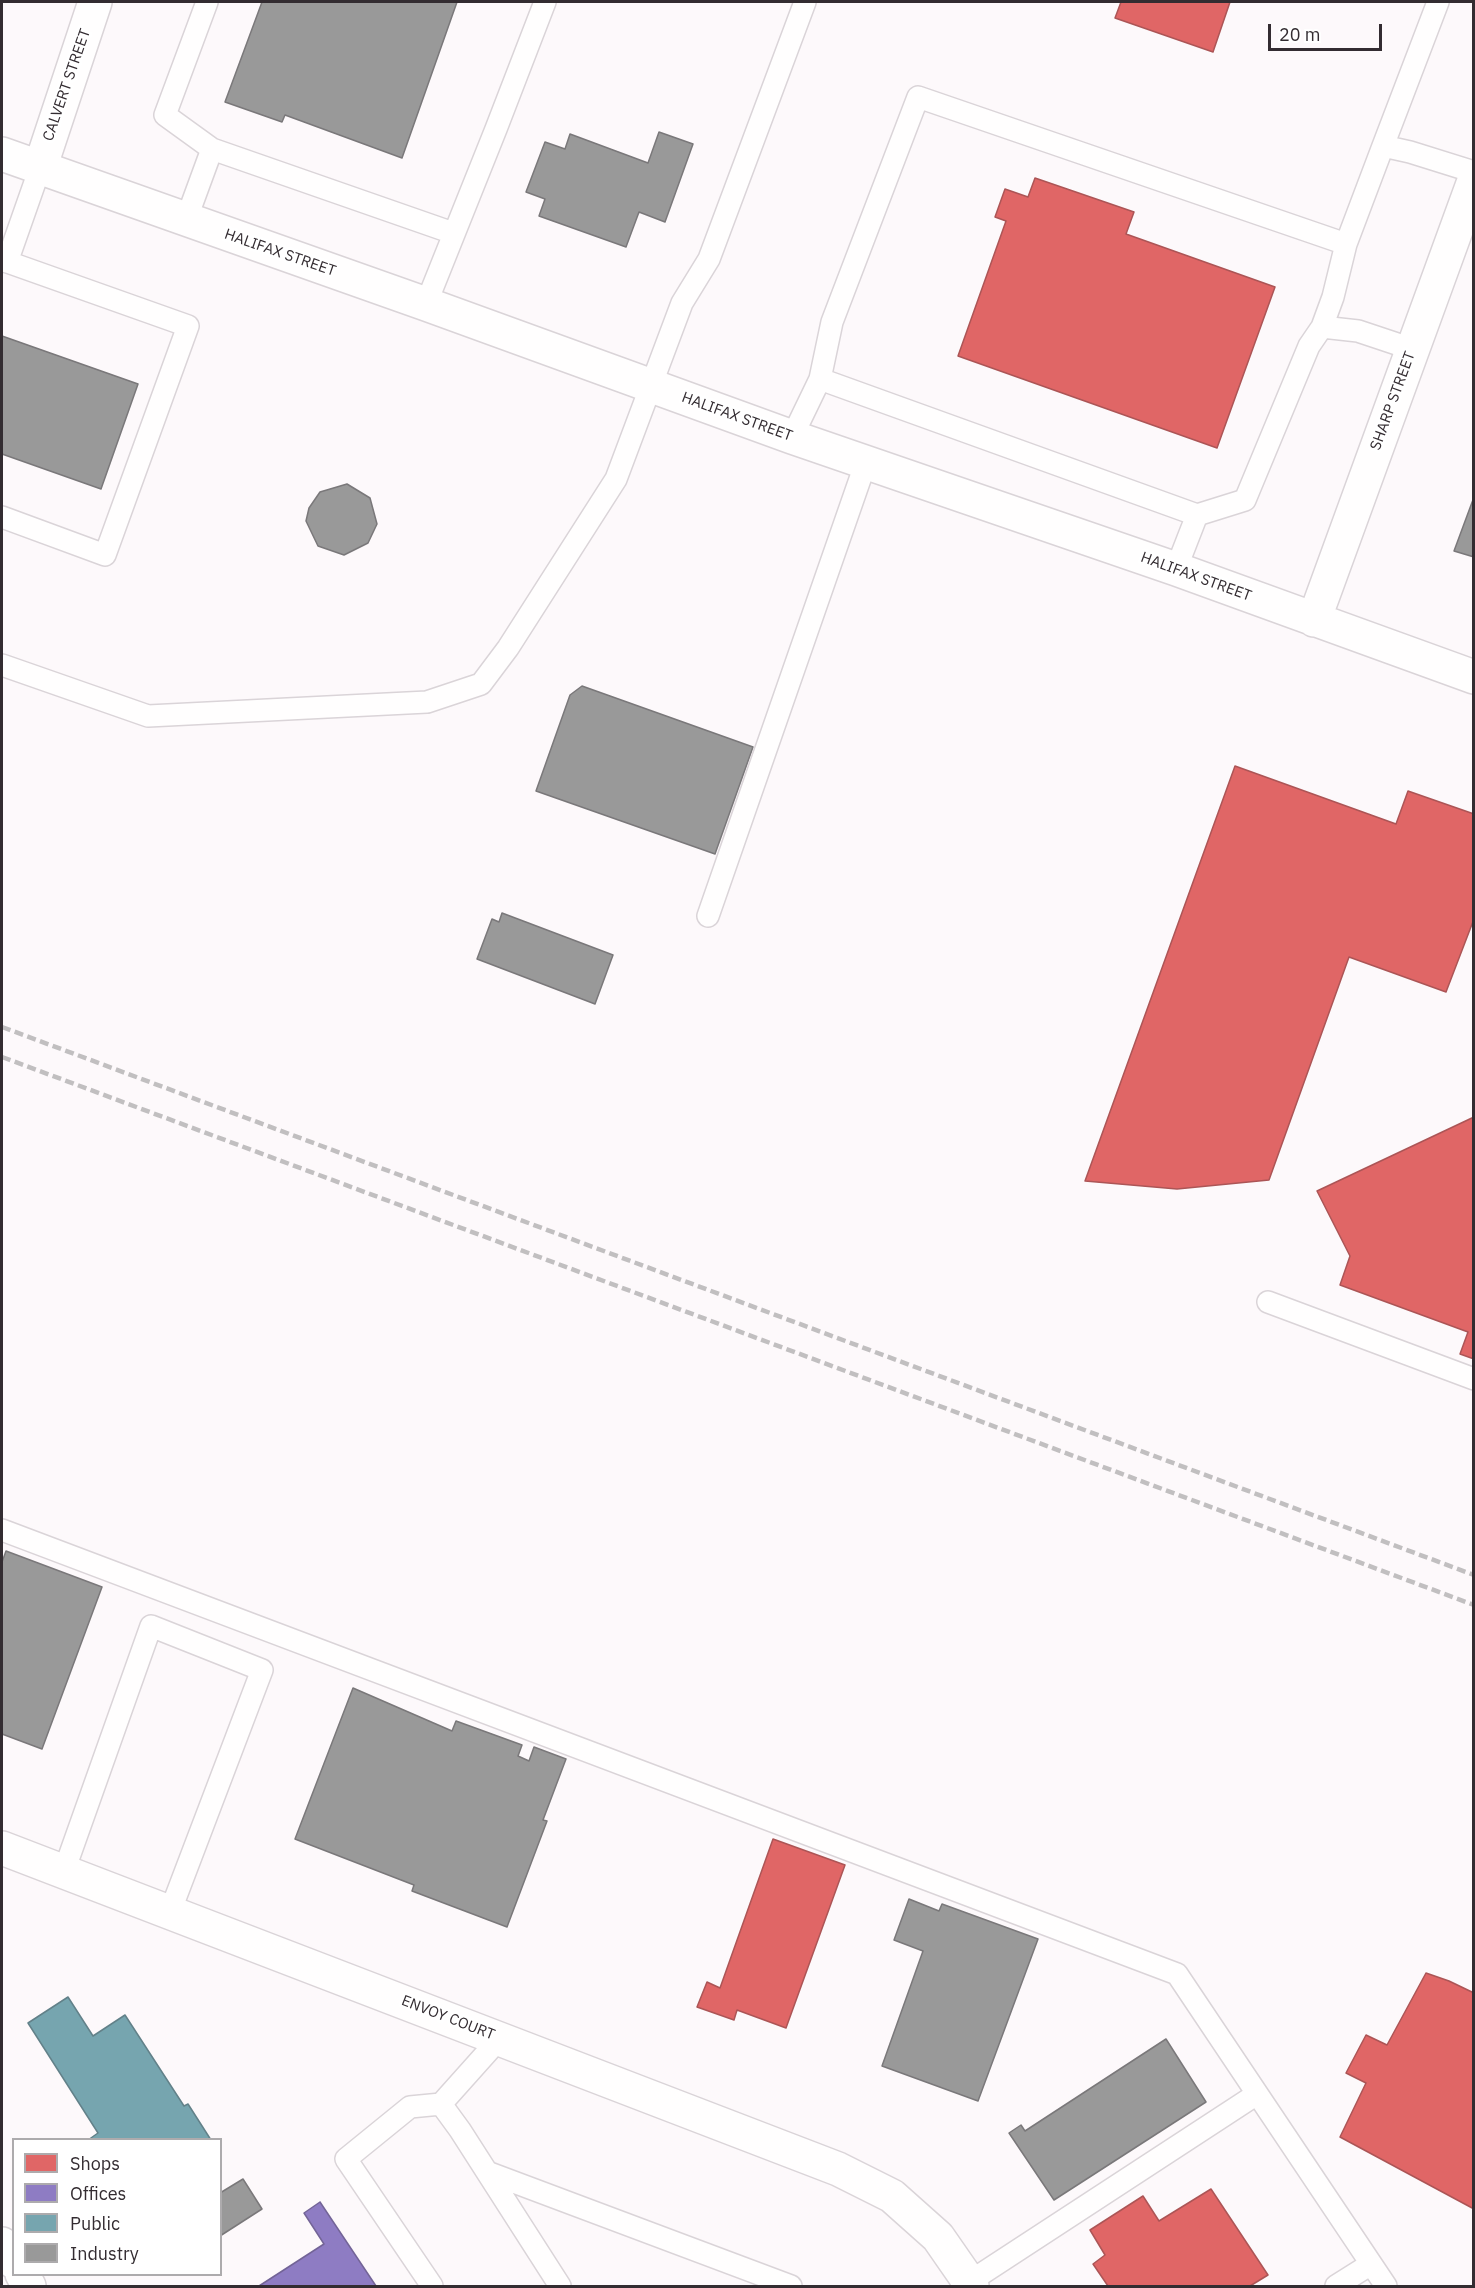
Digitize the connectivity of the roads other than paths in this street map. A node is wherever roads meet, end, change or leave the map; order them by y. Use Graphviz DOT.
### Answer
graph roads {
  1 [pos="95,2"];
  2 [pos="207,2"];
  3 [pos="545,2"];
  4 [pos="805,2"];
  5 [pos="1438,2"];
  6 [pos="1383,146"];
  7 [pos="212,149"];
  8 [pos="2,154"];
  9 [pos="40,168"];
  10 [pos="1473,172"];
  11 [pos="1473,182"];
  12 [pos="186,220"];
  13 [pos="453,233"];
  14 [pos="1346,244"];
  15 [pos="4,261"];
  16 [pos="426,304"];
  17 [pos="1322,327"];
  18 [pos="1412,349"];
  19 [pos="820,379"];
  20 [pos="651,387"];
  21 [pos="792,437"];
  22 [pos="866,462"];
  23 [pos="1197,515"];
  24 [pos="2,517"];
  25 [pos="1176,569"];
  26 [pos="1314,620"];
  27 [pos="2,664"];
  28 [pos="1473,677"];
  29 [pos="708,916"];
  30 [pos="1268,1302"];
  31 [pos="1473,1379"];
  32 [pos="2,1530"];
  33 [pos="2,1848"];
  34 [pos="64,1871"];
  35 [pos="170,1912"];
  36 [pos="500,2038"];
  37 [pos="1257,2094"];
  38 [pos="441,2104"];
  39 [pos="487,2172"];
  40 [pos="1371,2264"];
  41 [pos="968,2285"];
  42 [pos="432,2286"];
  43 [pos="560,2286"];
  44 [pos="791,2286"];
  45 [pos="1336,2286"];
  46 [pos="1386,2286"];
  1 -- 9 [label="street, CALVERT STREET"];
  2 -- 7 [label="lane"];
  3 -- 13 [label="lane"];
  4 -- 20 [label="lane"];
  5 -- 6 [label="lane"];
  6 -- 10 [label="lane"];
  6 -- 14 [label="lane"];
  7 -- 12 [label="lane"];
  7 -- 13 [label="lane"];
  8 -- 9 [label="street, HALIFAX STREET"];
  9 -- 12 [label="street, HALIFAX STREET"];
  9 -- 15 [label="lane"];
  11 -- 18 [label="street, SHARP STREET"];
  12 -- 16 [label="street, HALIFAX STREET"];
  13 -- 16 [label="lane"];
  14 -- 17 [label="lane"];
  14 -- 19 [label="lane"];
  15 -- 24 [label="lane"];
  16 -- 20 [label="street, HALIFAX STREET"];
  17 -- 18 [label="lane"];
  17 -- 23 [label="lane"];
  18 -- 26 [label="street, SHARP STREET"];
  19 -- 21 [label="lane"];
  19 -- 23 [label="lane"];
  20 -- 21 [label="street, HALIFAX STREET"];
  20 -- 27 [label="lane"];
  21 -- 22 [label="street, HALIFAX STREET"];
  22 -- 25 [label="street, HALIFAX STREET"];
  22 -- 29 [label="lane"];
  23 -- 25 [label="lane"];
  25 -- 26 [label="street, HALIFAX STREET"];
  26 -- 28 [label="street, HALIFAX STREET"];
  30 -- 31 [label="lane"];
  32 -- 37 [label="lane"];
  33 -- 34 [label="street, ENVOY COURT"];
  34 -- 35 [label="street, ENVOY COURT"];
  34 -- 35 [label="lane"];
  35 -- 36 [label="street, ENVOY COURT"];
  36 -- 38 [label="lane"];
  36 -- 41 [label="street, ENVOY COURT"];
  37 -- 40 [label="lane"];
  37 -- 41 [label="lane"];
  38 -- 39 [label="lane"];
  38 -- 42 [label="lane"];
  39 -- 43 [label="lane"];
  39 -- 44 [label="lane"];
  40 -- 45 [label="lane"];
  40 -- 46 [label="lane"];
}
